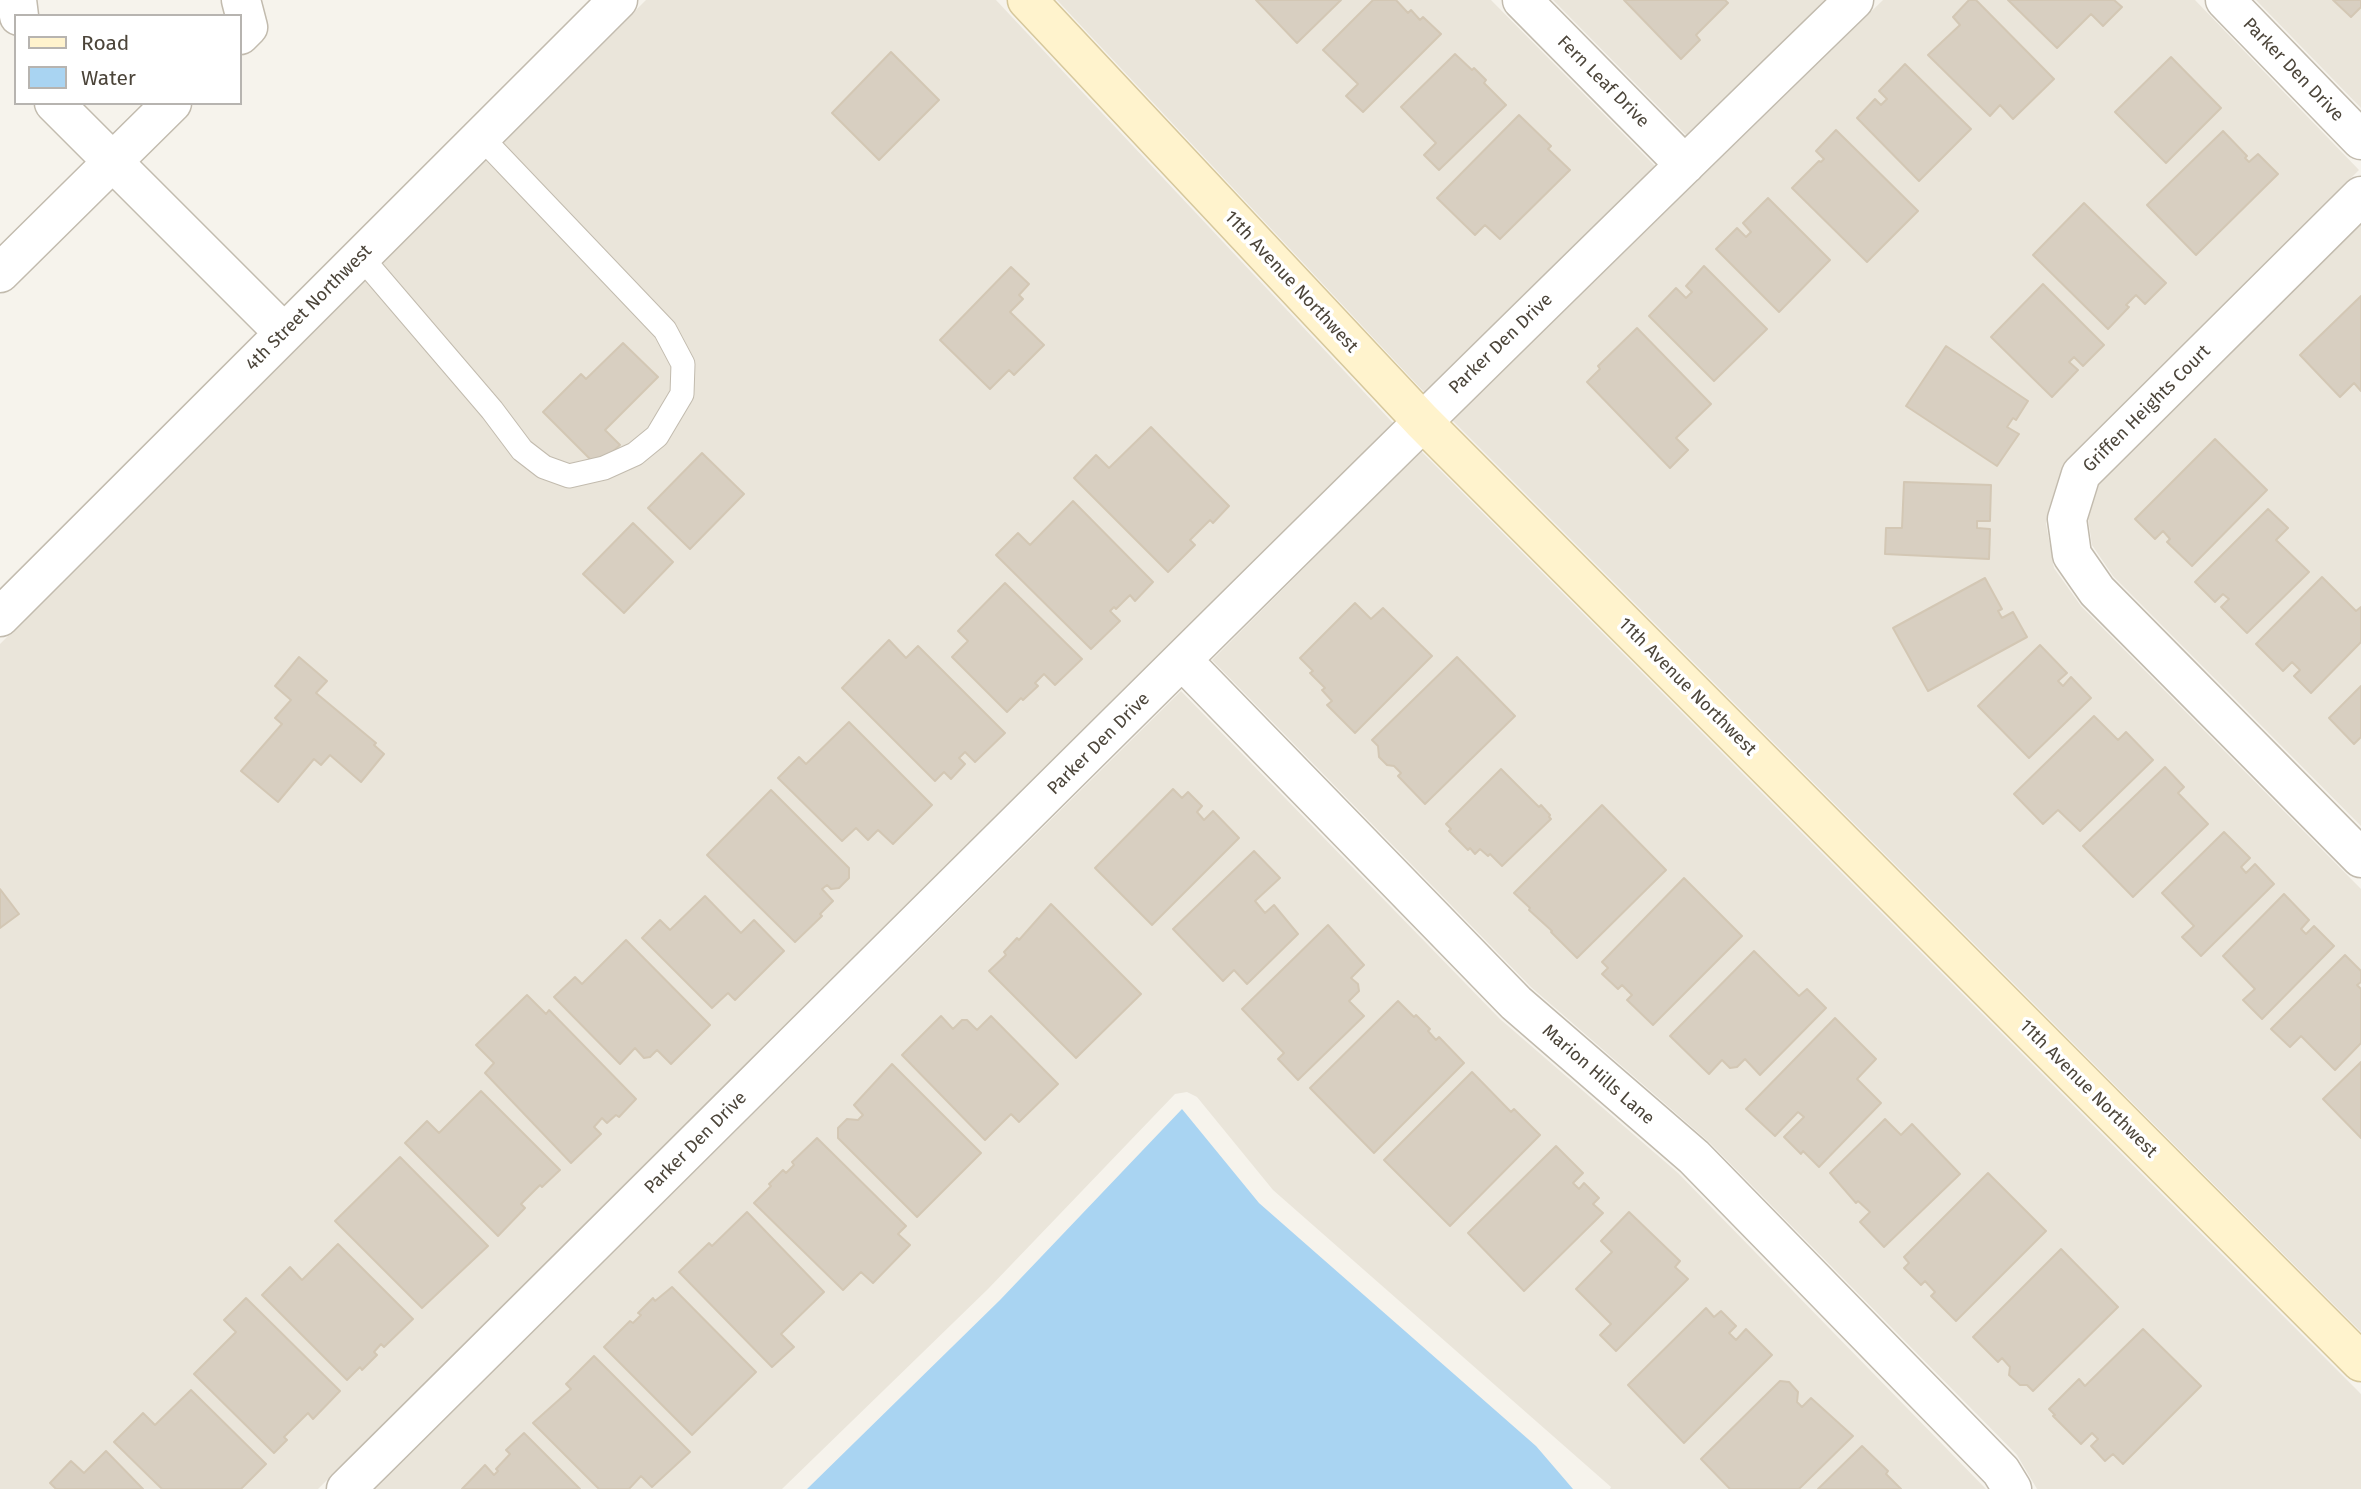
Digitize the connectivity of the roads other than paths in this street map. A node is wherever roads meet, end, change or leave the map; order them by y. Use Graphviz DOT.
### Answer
graph roads {
  1 [pos="241,0"];
  2 [pos="618,0"];
  3 [pos="1027,0"];
  4 [pos="1522,0"];
  5 [pos="1854,0"];
  6 [pos="2225,0"];
  7 [pos="242,33"];
  8 [pos="56,105"];
  9 [pos="170,105"];
  10 [pos="481,137"];
  11 [pos="2361,140"];
  12 [pos="113,162"];
  13 [pos="1685,165"];
  14 [pos="2361,196"];
  15 [pos="360,257"];
  16 [pos="0,273"];
  17 [pos="284,333"];
  18 [pos="1422,421"];
  19 [pos="0,617"];
  20 [pos="1183,661"];
  21 [pos="2361,858"];
  22 [pos="2361,1362"];
  23 [pos="346,1489"];
  24 [pos="2012,1489"];
  1 -- 7 [label="street"];
  2 -- 10 [label="street, 4th Street Northwest"];
  3 -- 18 [label="street, 11th Avenue Northwest"];
  4 -- 13 [label="street, Fern Leaf Drive"];
  5 -- 13 [label="street, Parker Den Drive"];
  6 -- 11 [label="street, Parker Den Drive"];
  8 -- 12 [label="street"];
  9 -- 12 [label="street"];
  10 -- 15 [label="street, 4th Street Northwest"];
  10 -- 15 [label="lane"];
  12 -- 16 [label="street"];
  12 -- 17 [label="street"];
  13 -- 18 [label="street, Parker Den Drive"];
  14 -- 21 [label="street, Griffen Heights Court"];
  15 -- 17 [label="street, 4th Street Northwest"];
  17 -- 19 [label="street, 4th Street Northwest"];
  18 -- 20 [label="street, Parker Den Drive"];
  18 -- 22 [label="street, 11th Avenue Northwest"];
  20 -- 23 [label="street, Parker Den Drive"];
  20 -- 24 [label="street, Marion Hills Lane"];
}
